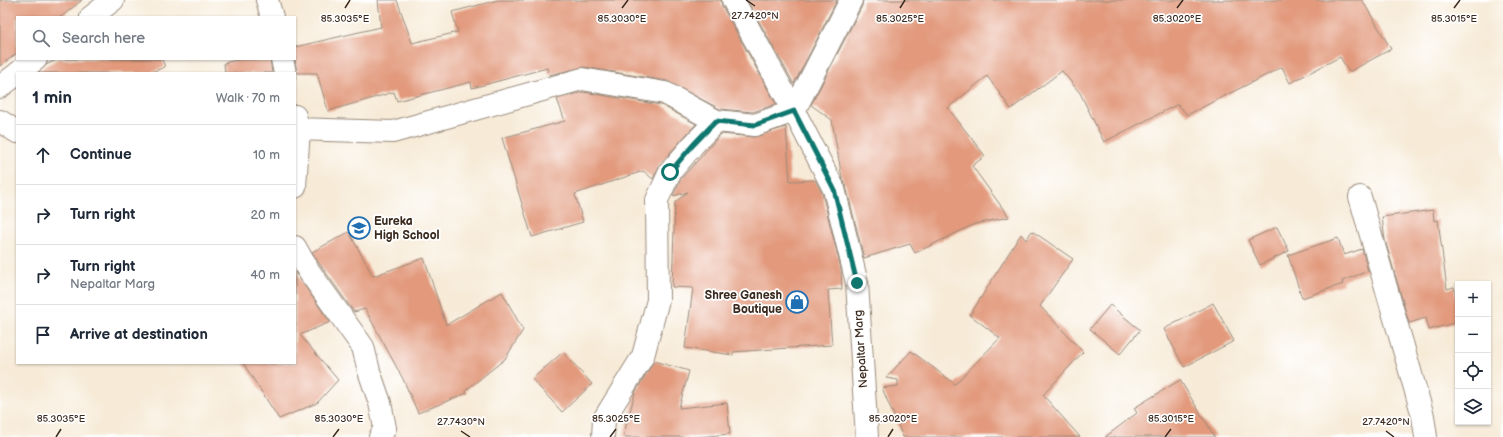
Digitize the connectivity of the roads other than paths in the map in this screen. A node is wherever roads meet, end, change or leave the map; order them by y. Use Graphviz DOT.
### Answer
graph roads {
  1 [pos="113,0"];
  2 [pos="267,0"];
  3 [pos="733,0"];
  4 [pos="851,0"];
  5 [pos="92,16"];
  6 [pos="272,16"];
  7 [pos="35,60"];
  8 [pos="282,60"];
  9 [pos="18,72"];
  10 [pos="285,72"];
  11 [pos="16,74"];
  12 [pos="0,87"];
  13 [pos="794,111"];
  14 [pos="0,121"];
  15 [pos="716,121"];
  16 [pos="296,124"];
  17 [pos="16,131"];
  18 [pos="1360,197"];
  19 [pos="296,249"];
  20 [pos="380,437"];
  21 [pos="603,437"];
  22 [pos="867,437"];
  23 [pos="1426,437"];
  1 -- 5 [label="street"];
  2 -- 6 [label="street"];
  3 -- 13 [label="street, Nepaltar Marg"];
  4 -- 13 [label="street"];
  7 -- 9 [label="street"];
  8 -- 10 [label="street"];
  11 -- 12 [label="street"];
  13 -- 15 [label="street"];
  13 -- 22 [label="street, Nepaltar Marg"];
  14 -- 17 [label="street"];
  15 -- 16 [label="street"];
  15 -- 21 [label="street"];
  18 -- 23 [label="street"];
  19 -- 20 [label="street"];
}
